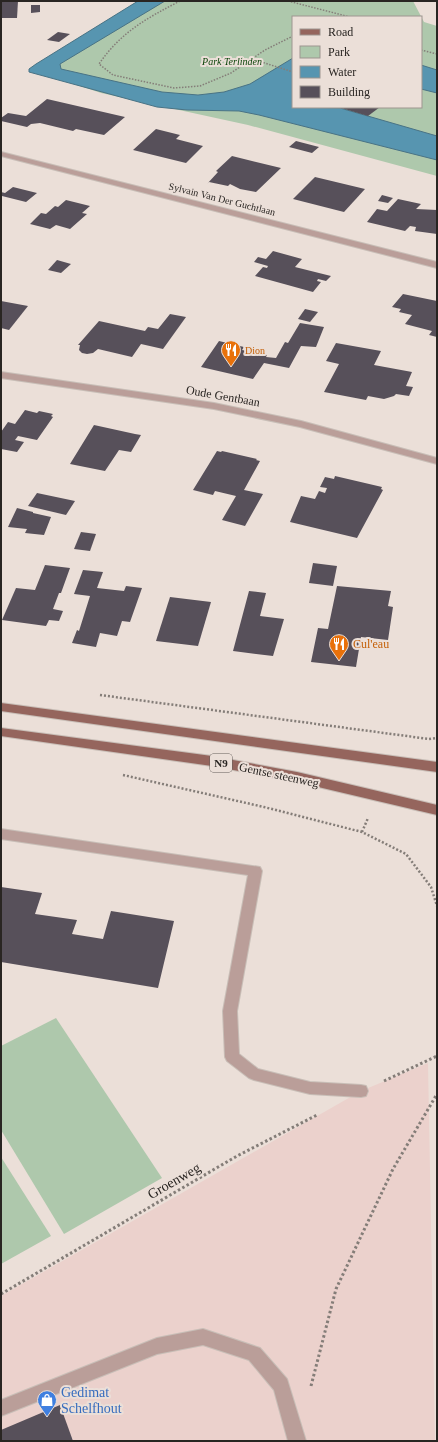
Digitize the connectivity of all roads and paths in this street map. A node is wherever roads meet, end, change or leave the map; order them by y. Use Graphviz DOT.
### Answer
graph roads {
  1 [pos="180,1"];
  2 [pos="288,1"];
  3 [pos="346,16"];
  4 [pos="292,37"];
  5 [pos="422,50"];
  6 [pos="437,54"];
  7 [pos="252,59"];
  8 [pos="292,72"];
  9 [pos="1,154"];
  10 [pos="437,265"];
  11 [pos="1,375"];
  12 [pos="437,461"];
  13 [pos="94,695"];
  14 [pos="1,707"];
  15 [pos="1,732"];
  16 [pos="437,738"];
  17 [pos="437,767"];
  18 [pos="116,773"];
  19 [pos="437,810"];
  20 [pos="1,834"];
  21 [pos="437,906"];
  22 [pos="437,1056"];
  23 [pos="361,1091"];
  24 [pos="437,1094"];
  25 [pos="320,1113"];
  26 [pos="1,1294"];
  27 [pos="309,1394"];
  28 [pos="1,1408"];
  29 [pos="297,1441"];
  1 -- 7 [label="path"];
  2 -- 3 [label="path"];
  4 -- 7 [label="path"];
  5 -- 6 [label="path"];
  7 -- 8 [label="path"];
  9 -- 10 [label="street, Sylvain Van Der Guchtlaan"];
  11 -- 12 [label="street, Oude Gentbaan"];
  13 -- 16 [label="path"];
  14 -- 17 [label="main road, N9"];
  15 -- 19 [label="main road, Gentse steenweg / N9"];
  18 -- 21 [label="path"];
  20 -- 23 [label="street"];
  22 -- 23 [label="path"];
  24 -- 27 [label="path"];
  25 -- 26 [label="path, Groenweg"];
  28 -- 29 [label="street"];
}
